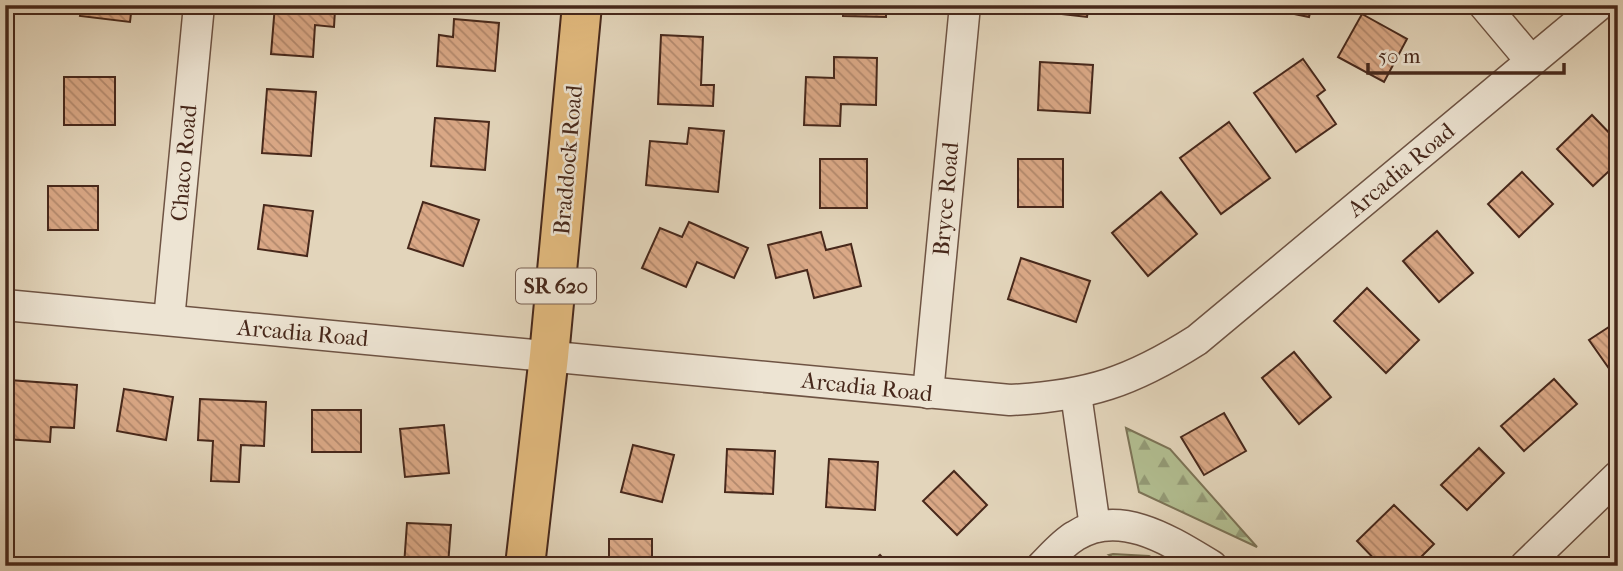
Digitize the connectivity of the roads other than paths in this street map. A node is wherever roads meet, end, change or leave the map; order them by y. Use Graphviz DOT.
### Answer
graph roads {
  1 [pos="199,5"];
  2 [pos="582,5"];
  3 [pos="965,5"];
  4 [pos="1484,5"];
  5 [pos="1599,5"];
  6 [pos="1531,61"];
  7 [pos="5,305"];
  8 [pos="169,320"];
  9 [pos="549,356"];
  10 [pos="928,393"];
  11 [pos="1076,394"];
  12 [pos="1618,476"];
  13 [pos="1095,527"];
  14 [pos="525,566"];
  15 [pos="1042,566"];
  16 [pos="1212,566"];
  17 [pos="1525,566"];
  1 -- 8 [label="street, Chaco Road"];
  2 -- 9 [label="main road, Braddock Road / SR 620"];
  3 -- 10 [label="street, Bryce Road"];
  4 -- 6 [label="street"];
  5 -- 6 [label="street, Arcadia Road"];
  6 -- 11 [label="street, Arcadia Road"];
  7 -- 8 [label="street, Arcadia Road"];
  8 -- 9 [label="street, Arcadia Road"];
  9 -- 10 [label="street, Arcadia Road"];
  9 -- 14 [label="main road, Braddock Road / SR 620"];
  10 -- 11 [label="street, Arcadia Road"];
  11 -- 13 [label="street"];
  12 -- 17 [label="street"];
  13 -- 15 [label="street"];
  13 -- 16 [label="street"];
}
